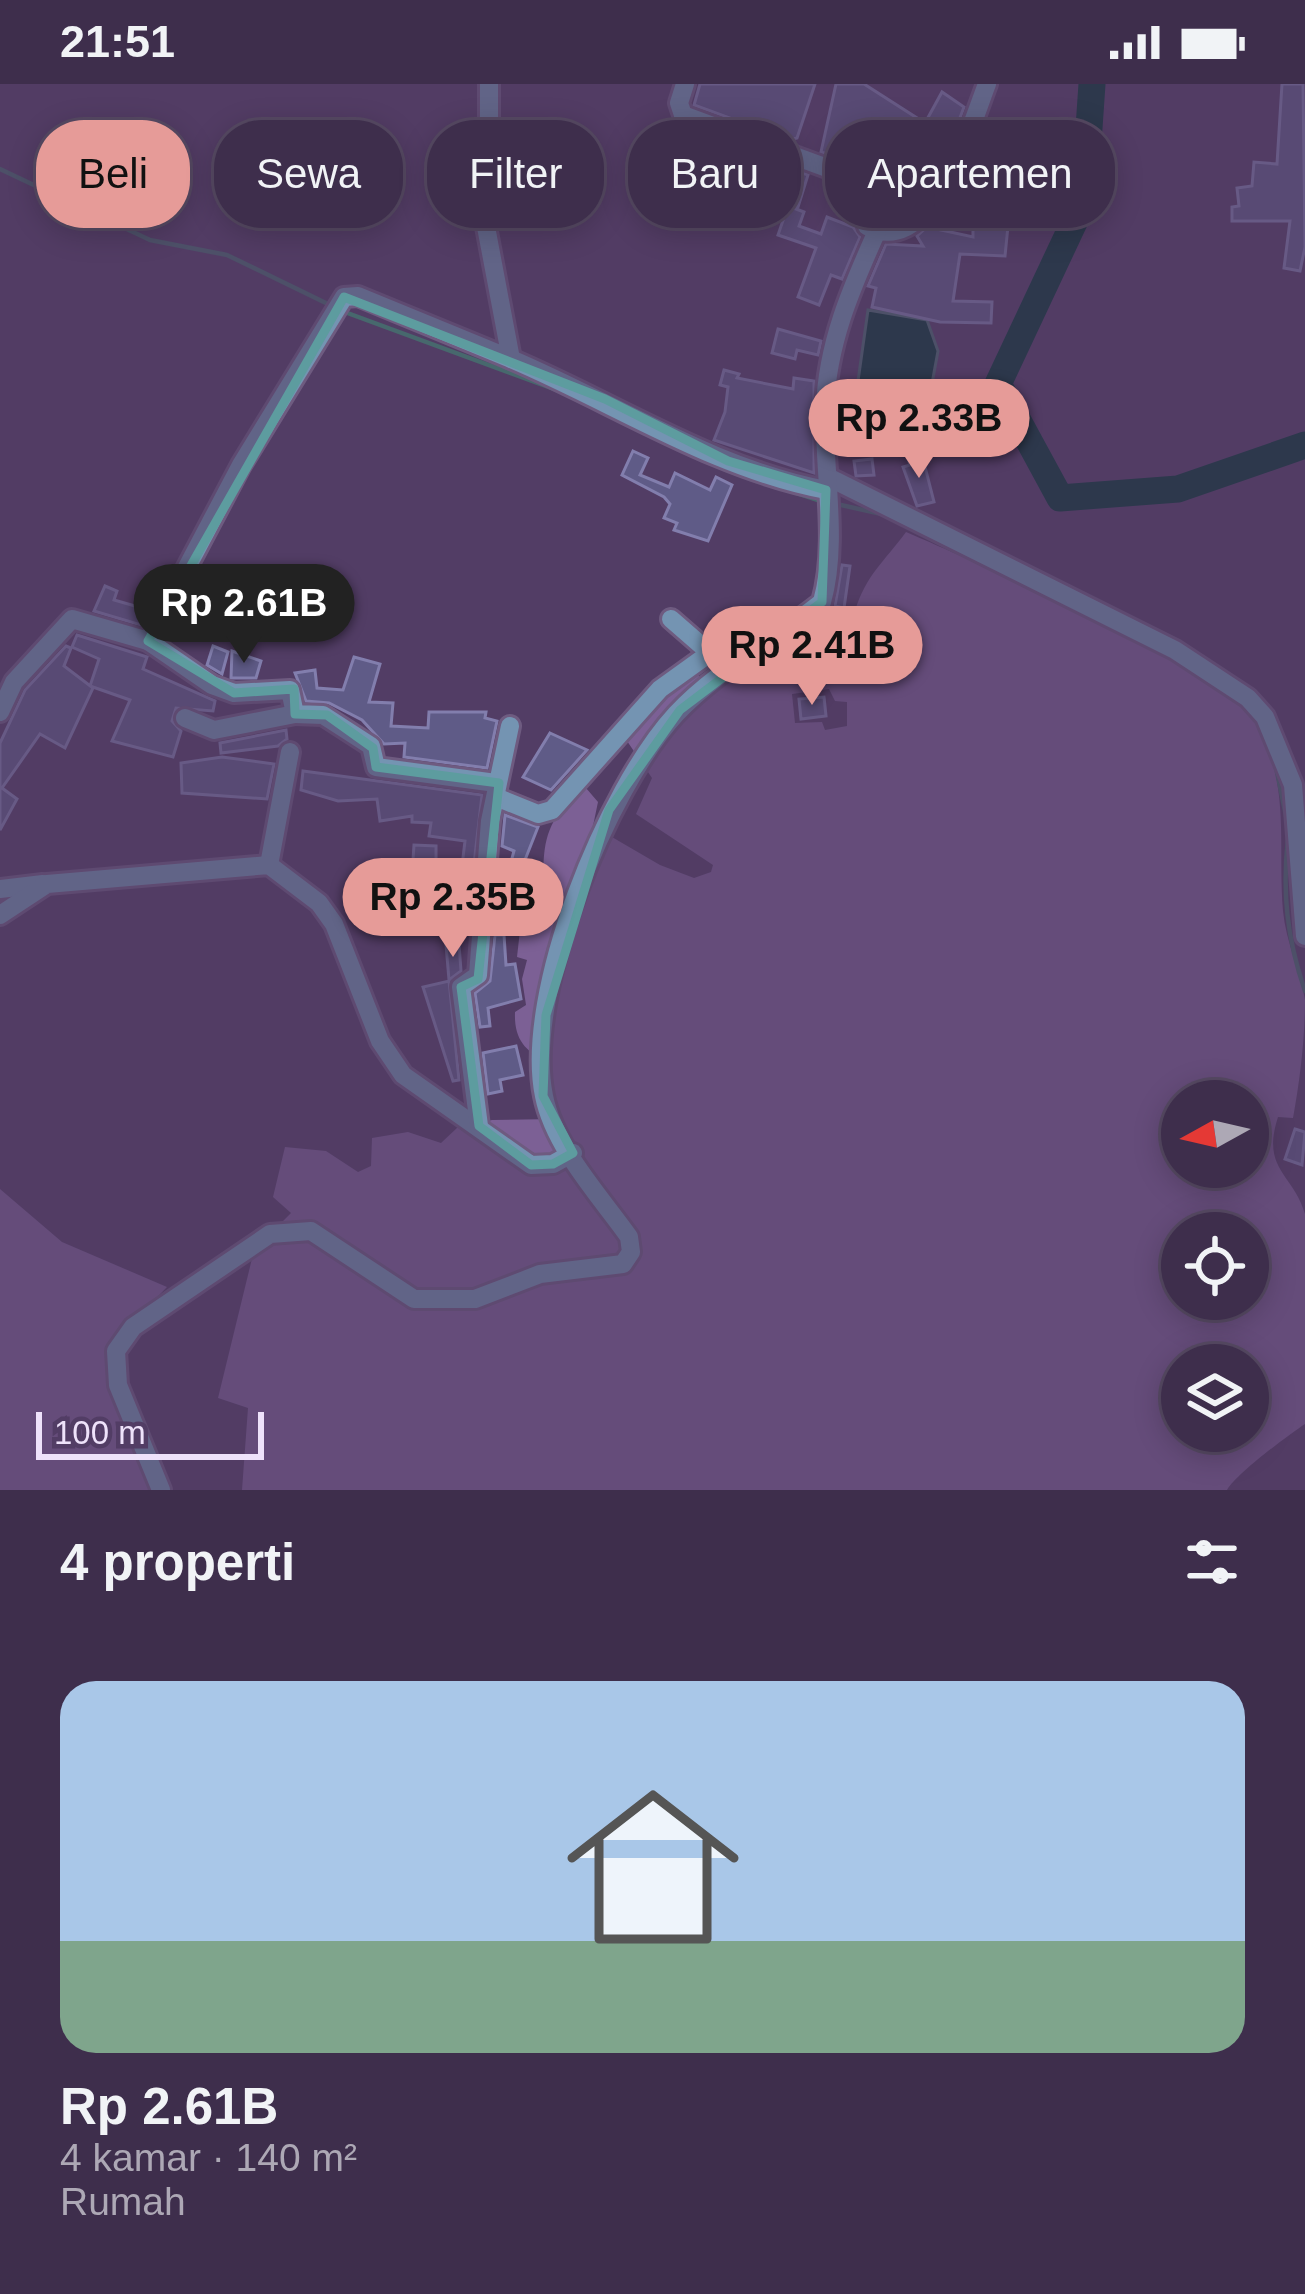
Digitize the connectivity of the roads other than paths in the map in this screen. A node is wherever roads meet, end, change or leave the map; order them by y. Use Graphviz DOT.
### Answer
graph roads {
  1 [pos="489,84"];
  2 [pos="686,84"];
  3 [pos="988,84"];
  4 [pos="877,231"];
  5 [pos="511,359"];
  6 [pos="827,492"];
  7 [pos="671,620"];
  8 [pos="148,641"];
  9 [pos="761,644"];
  10 [pos="710,652"];
  11 [pos="0,712"];
  12 [pos="295,714"];
  13 [pos="185,718"];
  14 [pos="511,726"];
  15 [pos="290,752"];
  16 [pos="496,790"];
  17 [pos="269,865"];
  18 [pos="46,884"];
  19 [pos="0,889"];
  20 [pos="0,915"];
  21 [pos="1305,936"];
  22 [pos="479,1126"];
  23 [pos="573,1154"];
  24 [pos="161,1490"];
  1 -- 5 [label="street"];
  2 -- 4 [label="street"];
  3 -- 4 [label="street"];
  4 -- 6 [label="street"];
  5 -- 6 [label="street"];
  5 -- 8 [label="street"];
  6 -- 9 [label="street"];
  6 -- 21 [label="street"];
  7 -- 10 [label="street"];
  8 -- 11 [label="street"];
  8 -- 12 [label="street"];
  9 -- 10 [label="street"];
  9 -- 23 [label="street"];
  10 -- 16 [label="street"];
  12 -- 13 [label="street"];
  12 -- 16 [label="street"];
  14 -- 16 [label="street"];
  15 -- 17 [label="street"];
  16 -- 22 [label="street"];
  17 -- 18 [label="street"];
  17 -- 22 [label="street"];
  18 -- 19 [label="street"];
  18 -- 20 [label="street"];
  22 -- 23 [label="street"];
  23 -- 24 [label="street"];
}
